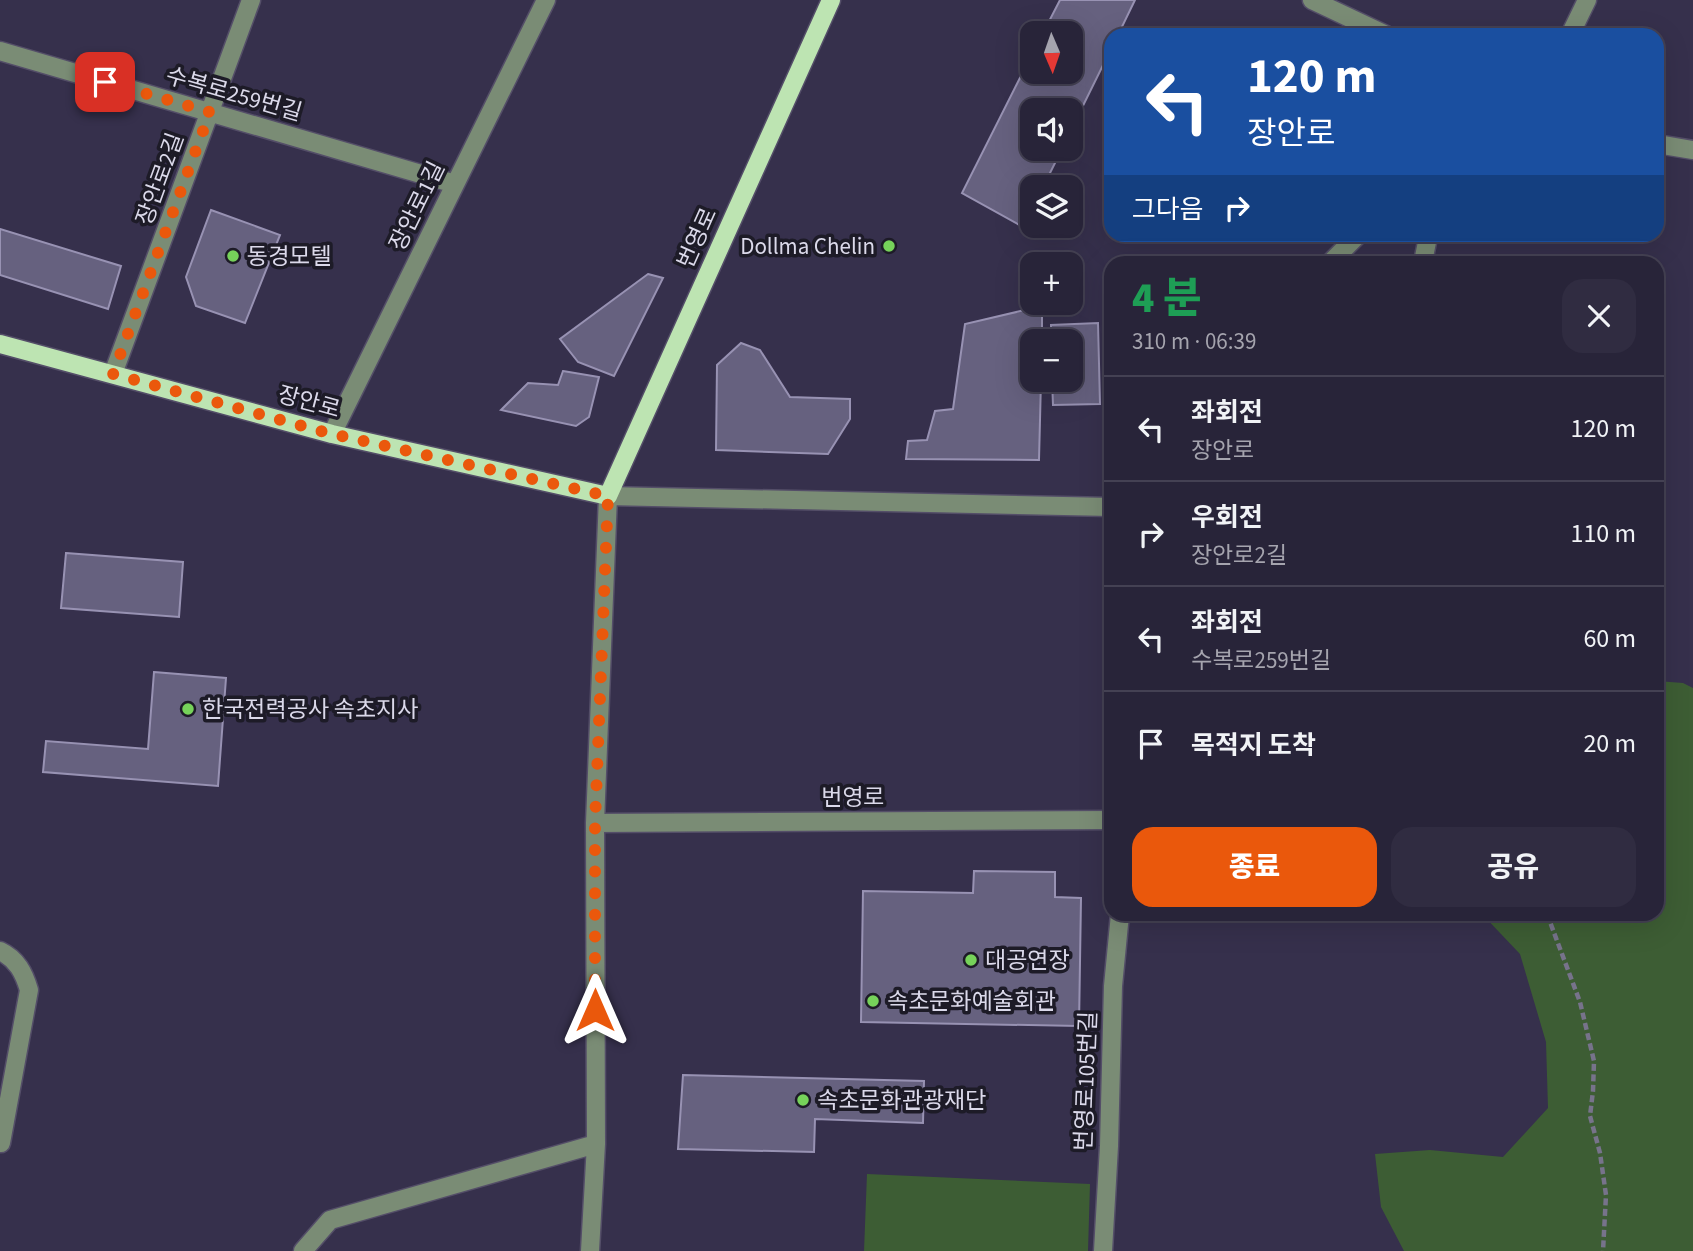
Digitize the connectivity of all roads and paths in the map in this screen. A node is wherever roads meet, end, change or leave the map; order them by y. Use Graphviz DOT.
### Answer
graph roads {
  1 [pos="251,0"];
  2 [pos="545,0"];
  3 [pos="831,0"];
  4 [pos="1312,0"];
  5 [pos="1587,0"];
  6 [pos="1371,28"];
  7 [pos="1573,28"];
  8 [pos="0,51"];
  9 [pos="210,112"];
  10 [pos="1664,145"];
  11 [pos="1693,150"];
  12 [pos="455,184"];
  13 [pos="1351,242"];
  14 [pos="1337,256"];
  15 [pos="0,344"];
  16 [pos="113,374"];
  17 [pos="332,434"];
  18 [pos="608,496"];
  19 [pos="1104,507"];
  20 [pos="1104,820"];
  21 [pos="595,823"];
  22 [pos="1119,921"];
  23 [pos="1550,921"];
  24 [pos="0,951"];
  25 [pos="1,1143"];
  26 [pos="596,1144"];
  27 [pos="303,1251"];
  28 [pos="590,1251"];
  29 [pos="1103,1251"];
  30 [pos="1603,1251"];
  1 -- 9 [label="street, 장안로2길"];
  2 -- 12 [label="street, 장안로1길"];
  3 -- 18 [label="main road, 번영로"];
  4 -- 6 [label="street"];
  5 -- 7 [label="street"];
  8 -- 9 [label="street, 수복로259번길"];
  9 -- 12 [label="street, 수복로259번길"];
  9 -- 16 [label="street, 장안로2길"];
  10 -- 11 [label="street"];
  12 -- 17 [label="street, 장안로1길"];
  13 -- 14 [label="street"];
  15 -- 16 [label="main road, 장안로"];
  16 -- 17 [label="main road, 장안로"];
  17 -- 18 [label="main road, 장안로"];
  18 -- 19 [label="street"];
  18 -- 21 [label="street, 번영로"];
  20 -- 21 [label="street, 번영로"];
  21 -- 26 [label="street, 번영로"];
  22 -- 29 [label="street, 번영로105번길"];
  23 -- 30 [label="path"];
  24 -- 25 [label="street"];
  26 -- 27 [label="street"];
  26 -- 28 [label="street, 번영로"];
}
